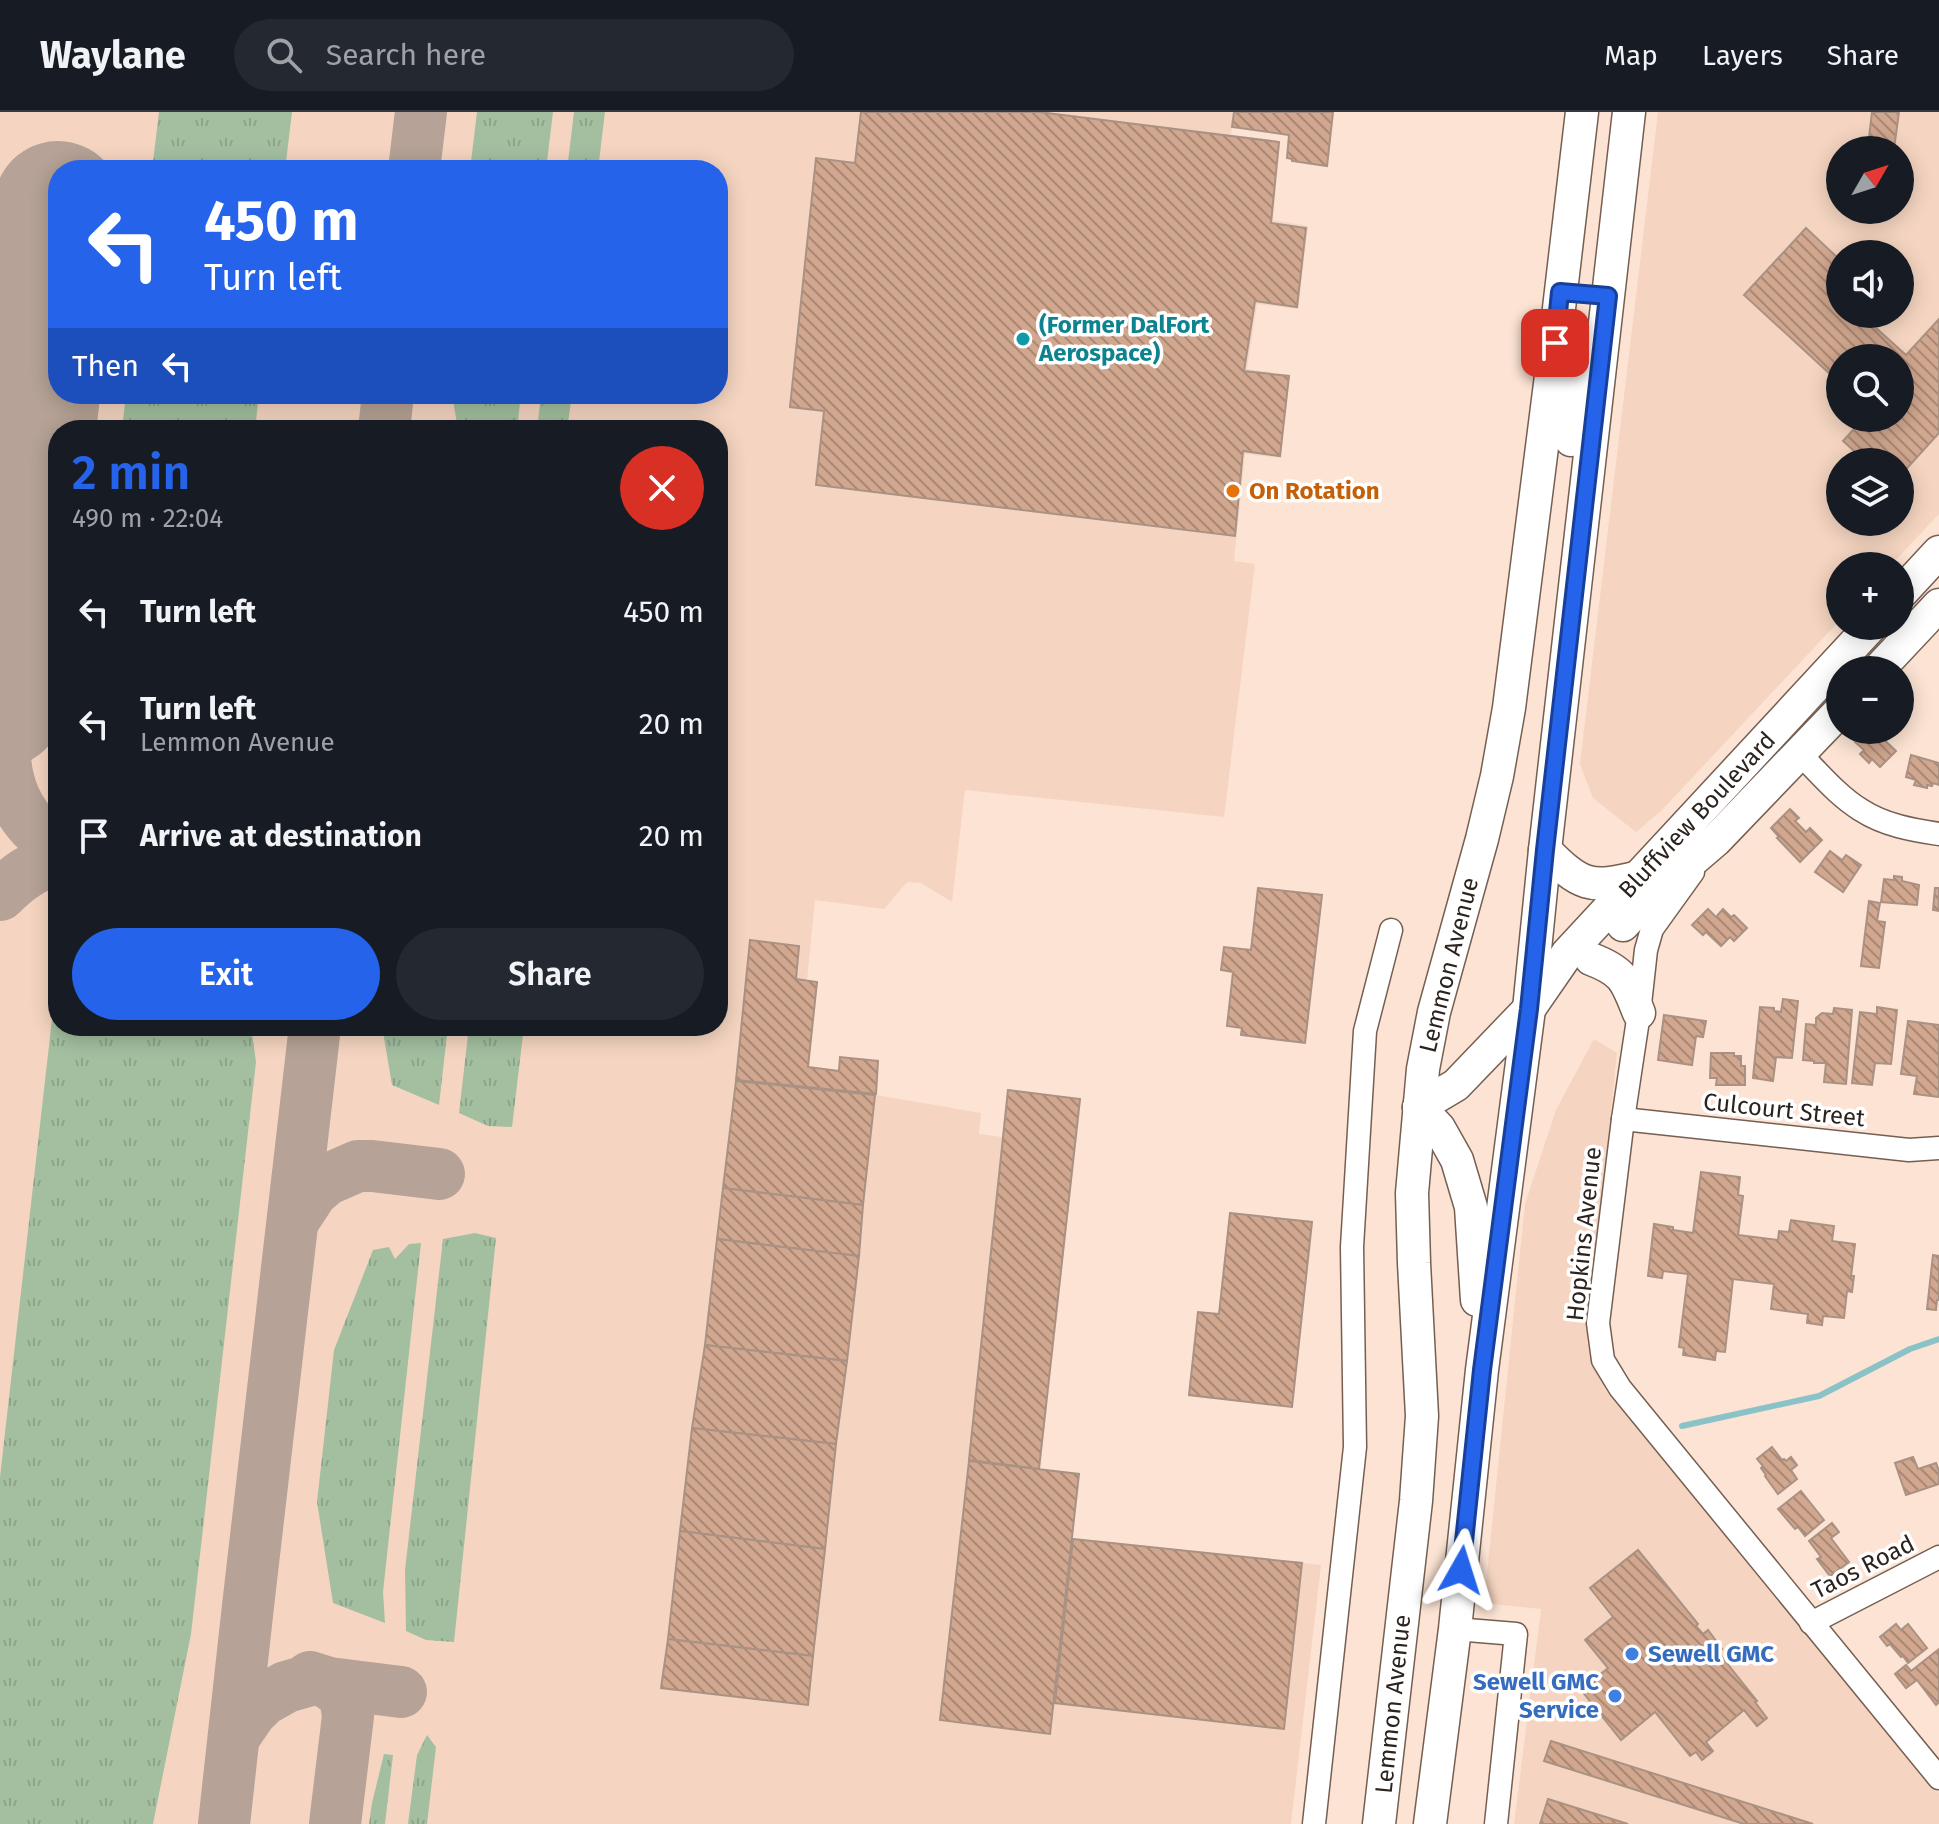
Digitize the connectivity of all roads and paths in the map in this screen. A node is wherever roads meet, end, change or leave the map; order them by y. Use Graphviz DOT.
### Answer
graph roads {
  1 [pos="1582,112"];
  2 [pos="1629,112"];
  3 [pos="1560,292"];
  4 [pos="1608,296"];
  5 [pos="1552,368"];
  6 [pos="1581,537"];
  7 [pos="1939,552"];
  8 [pos="1914,579"];
  9 [pos="1939,605"];
  10 [pos="1858,640"];
  11 [pos="1891,656"];
  12 [pos="1826,726"];
  13 [pos="1775,731"];
  14 [pos="1800,754"];
  15 [pos="1939,834"];
  16 [pos="1716,840"];
  17 [pos="1545,850"];
  18 [pos="1639,877"];
  19 [pos="1391,930"];
  20 [pos="1591,959"];
  21 [pos="1529,1009"];
  22 [pos="1639,1013"];
  23 [pos="1419,1107"];
  24 [pos="1623,1119"];
  25 [pos="1939,1148"];
  26 [pos="1482,1370"];
  27 [pos="1939,1557"];
  28 [pos="1402,1623"];
  29 [pos="1811,1623"];
  30 [pos="1455,1629"];
  31 [pos="1939,1778"];
  32 [pos="1314,1824"];
  33 [pos="1379,1824"];
  34 [pos="1430,1824"];
  35 [pos="1496,1824"];
  1 -- 3 [label="main road, Lemmon Avenue"];
  2 -- 4 [label="main road, Lemmon Avenue"];
  3 -- 4 [label="main road"];
  3 -- 5 [label="main road, Lemmon Avenue"];
  4 -- 6 [label="main road, Lemmon Avenue"];
  5 -- 6 [label="main road"];
  5 -- 23 [label="main road, Lemmon Avenue"];
  6 -- 17 [label="main road, Lemmon Avenue"];
  7 -- 8 [label="main road"];
  9 -- 11 [label="main road"];
  10 -- 13 [label="main road, Bluffview Boulevard"];
  12 -- 14 [label="main road, Bluffview Boulevard"];
  13 -- 14 [label="main road"];
  13 -- 18 [label="main road, Bluffview Boulevard"];
  14 -- 15 [label="street"];
  14 -- 16 [label="main road, Bluffview Boulevard"];
  16 -- 20 [label="main road, Bluffview Boulevard"];
  16 -- 22 [label="street, Hopkins Avenue"];
  17 -- 18 [label="main road"];
  17 -- 21 [label="main road, Lemmon Avenue"];
  18 -- 21 [label="main road, Bluffview Boulevard"];
  19 -- 32 [label="street"];
  20 -- 21 [label="main road, Bluffview Boulevard"];
  20 -- 22 [label="main road"];
  21 -- 23 [label="main road, Bluffview Boulevard"];
  21 -- 26 [label="main road, Lemmon Avenue"];
  22 -- 24 [label="street, Hopkins Avenue"];
  23 -- 26 [label="main road"];
  23 -- 28 [label="main road, Lemmon Avenue"];
  24 -- 25 [label="street, Culcourt Street"];
  24 -- 29 [label="street, Hopkins Avenue"];
  26 -- 30 [label="main road, Lemmon Avenue"];
  27 -- 29 [label="street, Taos Road"];
  28 -- 30 [label="main road"];
  28 -- 33 [label="main road, Lemmon Avenue"];
  29 -- 31 [label="street, Hopkins Avenue"];
  30 -- 34 [label="main road, Lemmon Avenue"];
  30 -- 35 [label="street"];
}
